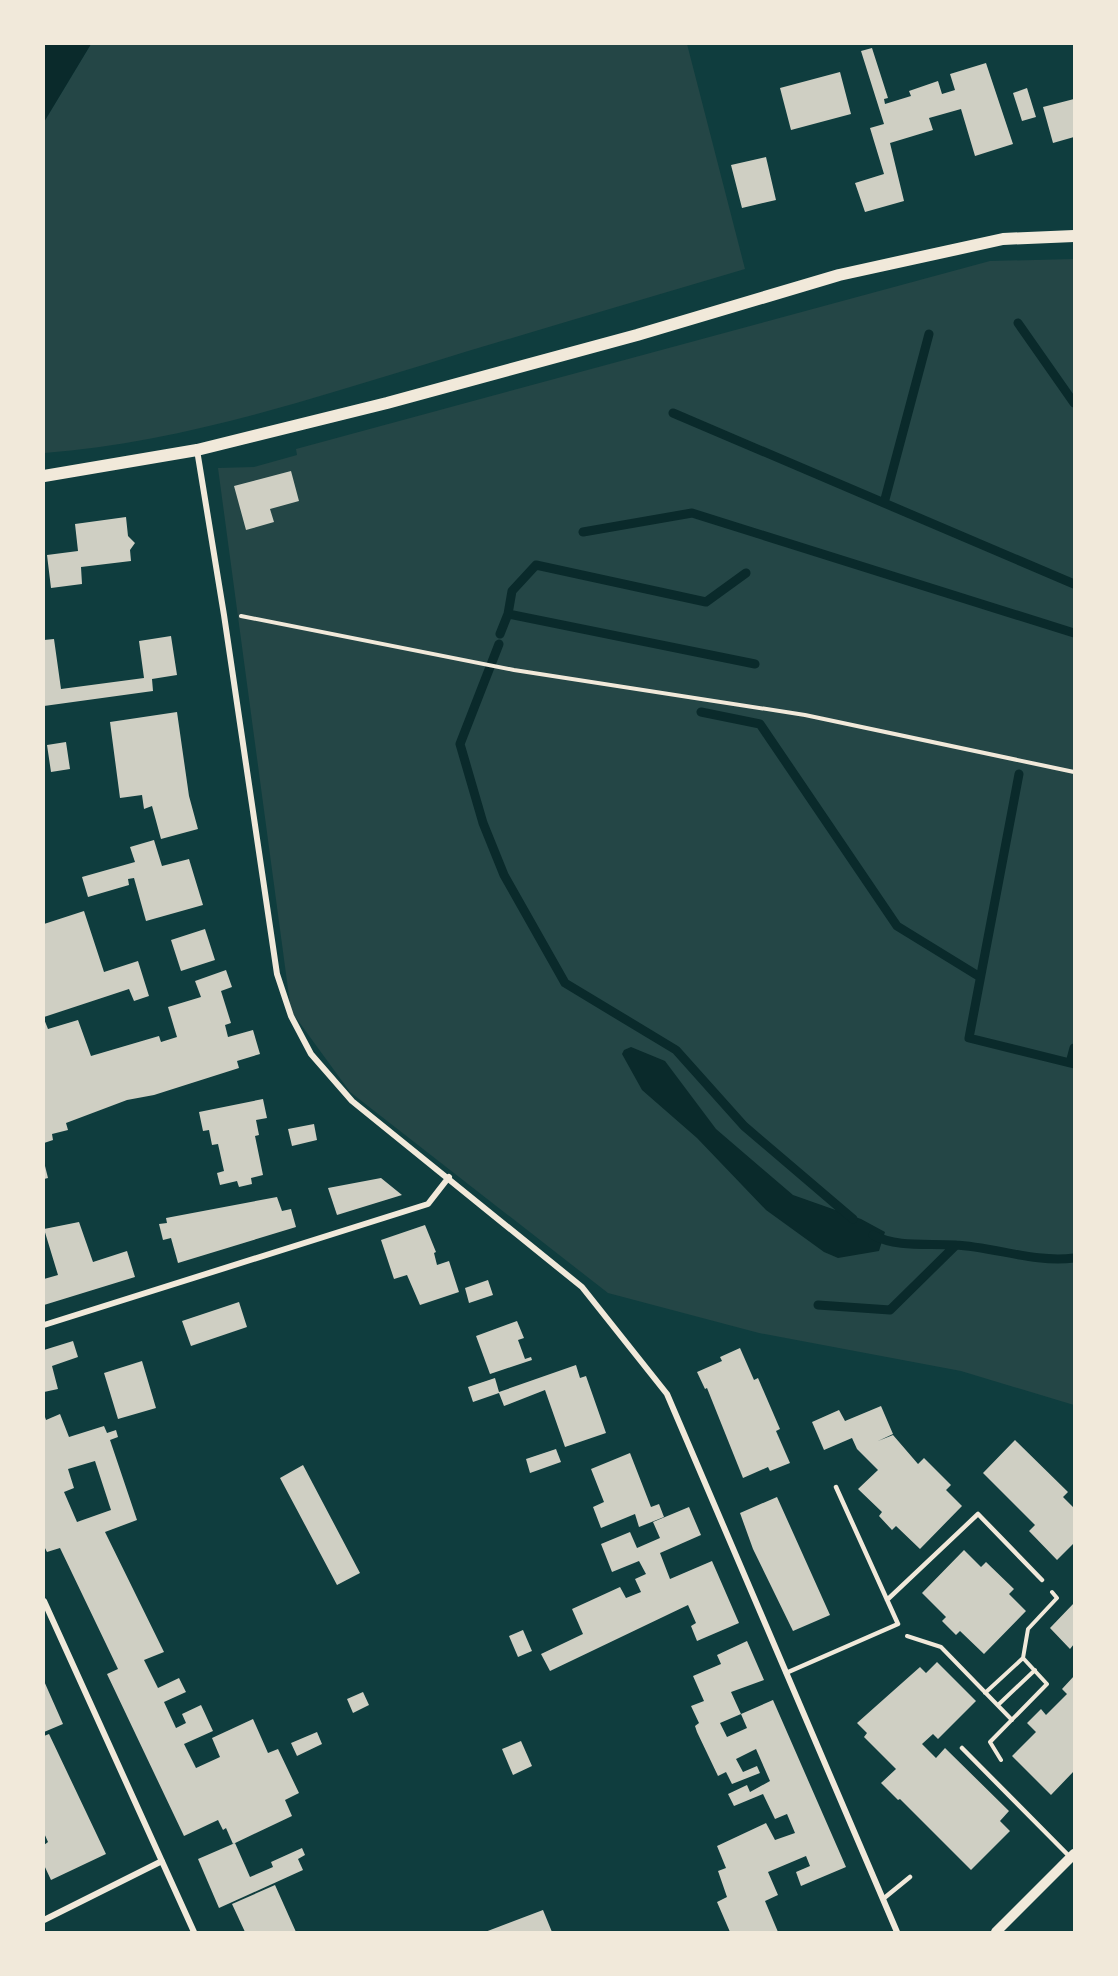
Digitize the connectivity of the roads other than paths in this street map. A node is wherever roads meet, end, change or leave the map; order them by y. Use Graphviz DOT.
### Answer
graph roads {
  1 [pos="1074,236"];
  2 [pos="197,450"];
  3 [pos="44,476"];
  4 [pos="449,1177"];
  5 [pos="44,1325"];
  6 [pos="836,1487"];
  7 [pos="1042,1580"];
  8 [pos="887,1600"];
  9 [pos="44,1601"];
  10 [pos="786,1673"];
  11 [pos="962,1748"];
  12 [pos="1073,1856"];
  13 [pos="162,1861"];
  14 [pos="910,1877"];
  15 [pos="883,1899"];
  16 [pos="44,1920"];
  17 [pos="194,1932"];
  18 [pos="897,1932"];
  19 [pos="996,1932"];
  1 -- 2 [label="main road"];
  2 -- 3 [label="main road"];
  2 -- 4 [label="street"];
  4 -- 5 [label="street"];
  4 -- 10 [label="street"];
  6 -- 8 [label="lane"];
  7 -- 8 [label="lane"];
  8 -- 10 [label="lane"];
  9 -- 13 [label="street"];
  10 -- 15 [label="street"];
  11 -- 12 [label="lane"];
  12 -- 19 [label="street"];
  13 -- 16 [label="street"];
  13 -- 17 [label="street"];
  14 -- 15 [label="lane"];
  15 -- 18 [label="street"];
}
